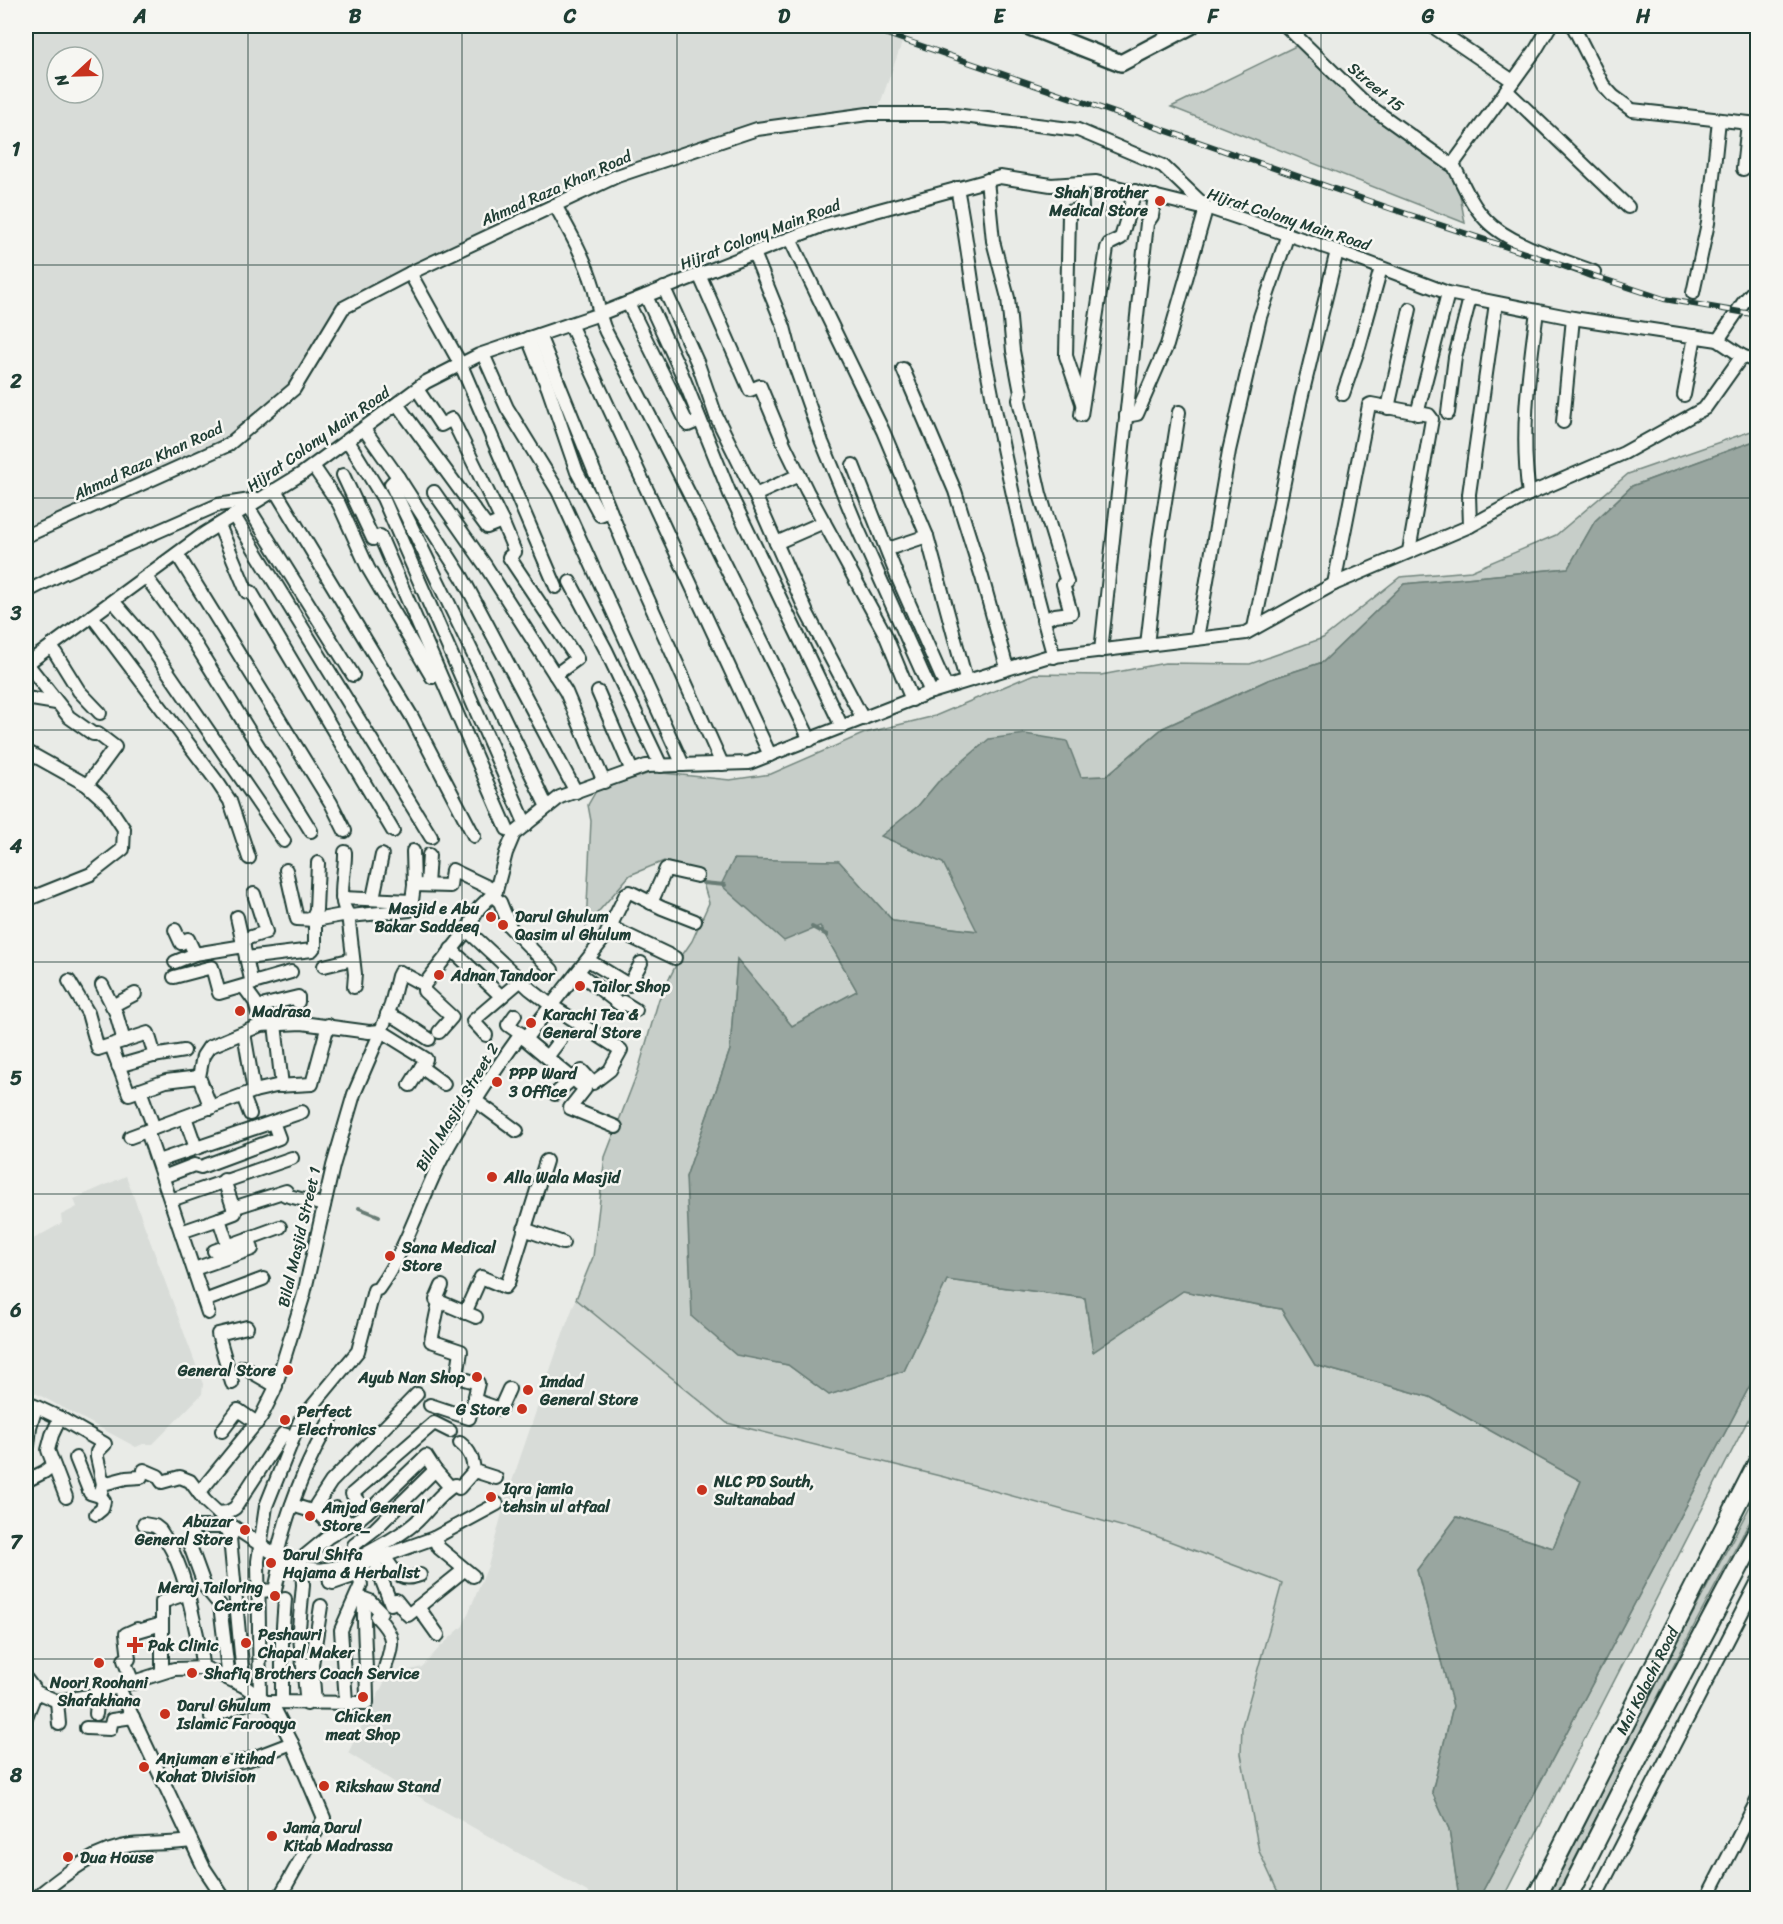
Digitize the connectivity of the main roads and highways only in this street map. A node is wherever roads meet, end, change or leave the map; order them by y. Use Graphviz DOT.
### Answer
graph roads {
  1 [pos="1758,1462"];
  2 [pos="1758,1531"];
  3 [pos="1536,1899"];
  4 [pos="1567,1899"];
  1 -- 3 [label="main road, Mai Kolachi Road"];
  2 -- 4 [label="main road, Mai Kolachi Road"];
}
